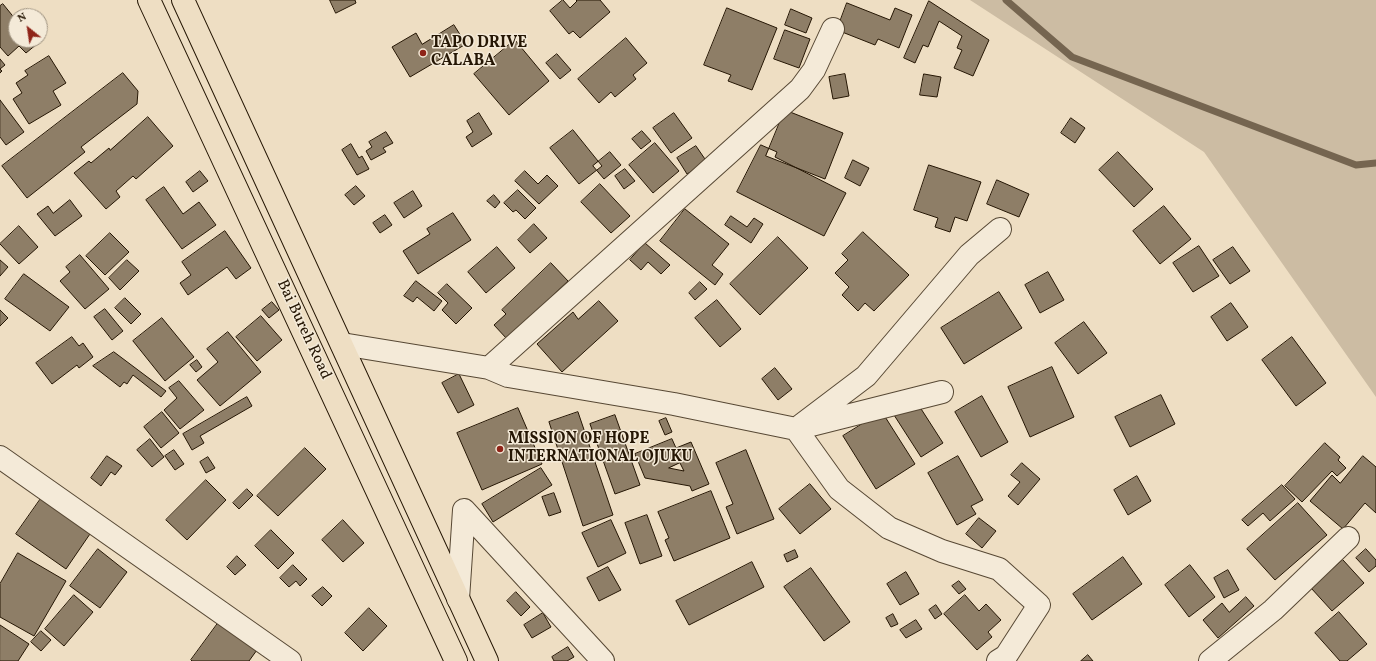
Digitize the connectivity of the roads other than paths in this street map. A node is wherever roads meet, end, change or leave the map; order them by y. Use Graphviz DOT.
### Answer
graph roads {
  1 [pos="149,0"];
  2 [pos="183,0"];
  3 [pos="833,28"];
  4 [pos="1000,229"];
  5 [pos="342,344"];
  6 [pos="489,368"];
  7 [pos="942,392"];
  8 [pos="796,429"];
  9 [pos="0,457"];
  10 [pos="1348,538"];
  11 [pos="458,599"];
  12 [pos="290,661"];
  13 [pos="456,661"];
  14 [pos="487,661"];
  15 [pos="603,661"];
  16 [pos="998,661"];
  17 [pos="1210,661"];
  1 -- 13 [label="highway, Bai Bureh Road"];
  2 -- 5 [label="highway, Bai Bureh Road"];
  3 -- 6 [label="street"];
  4 -- 8 [label="street"];
  5 -- 6 [label="street"];
  5 -- 11 [label="highway, Bai Bureh Road"];
  6 -- 8 [label="street"];
  7 -- 8 [label="street"];
  8 -- 16 [label="street"];
  9 -- 12 [label="street"];
  10 -- 17 [label="street"];
  11 -- 14 [label="highway, Bai Bureh Road"];
  11 -- 15 [label="street"];
}
